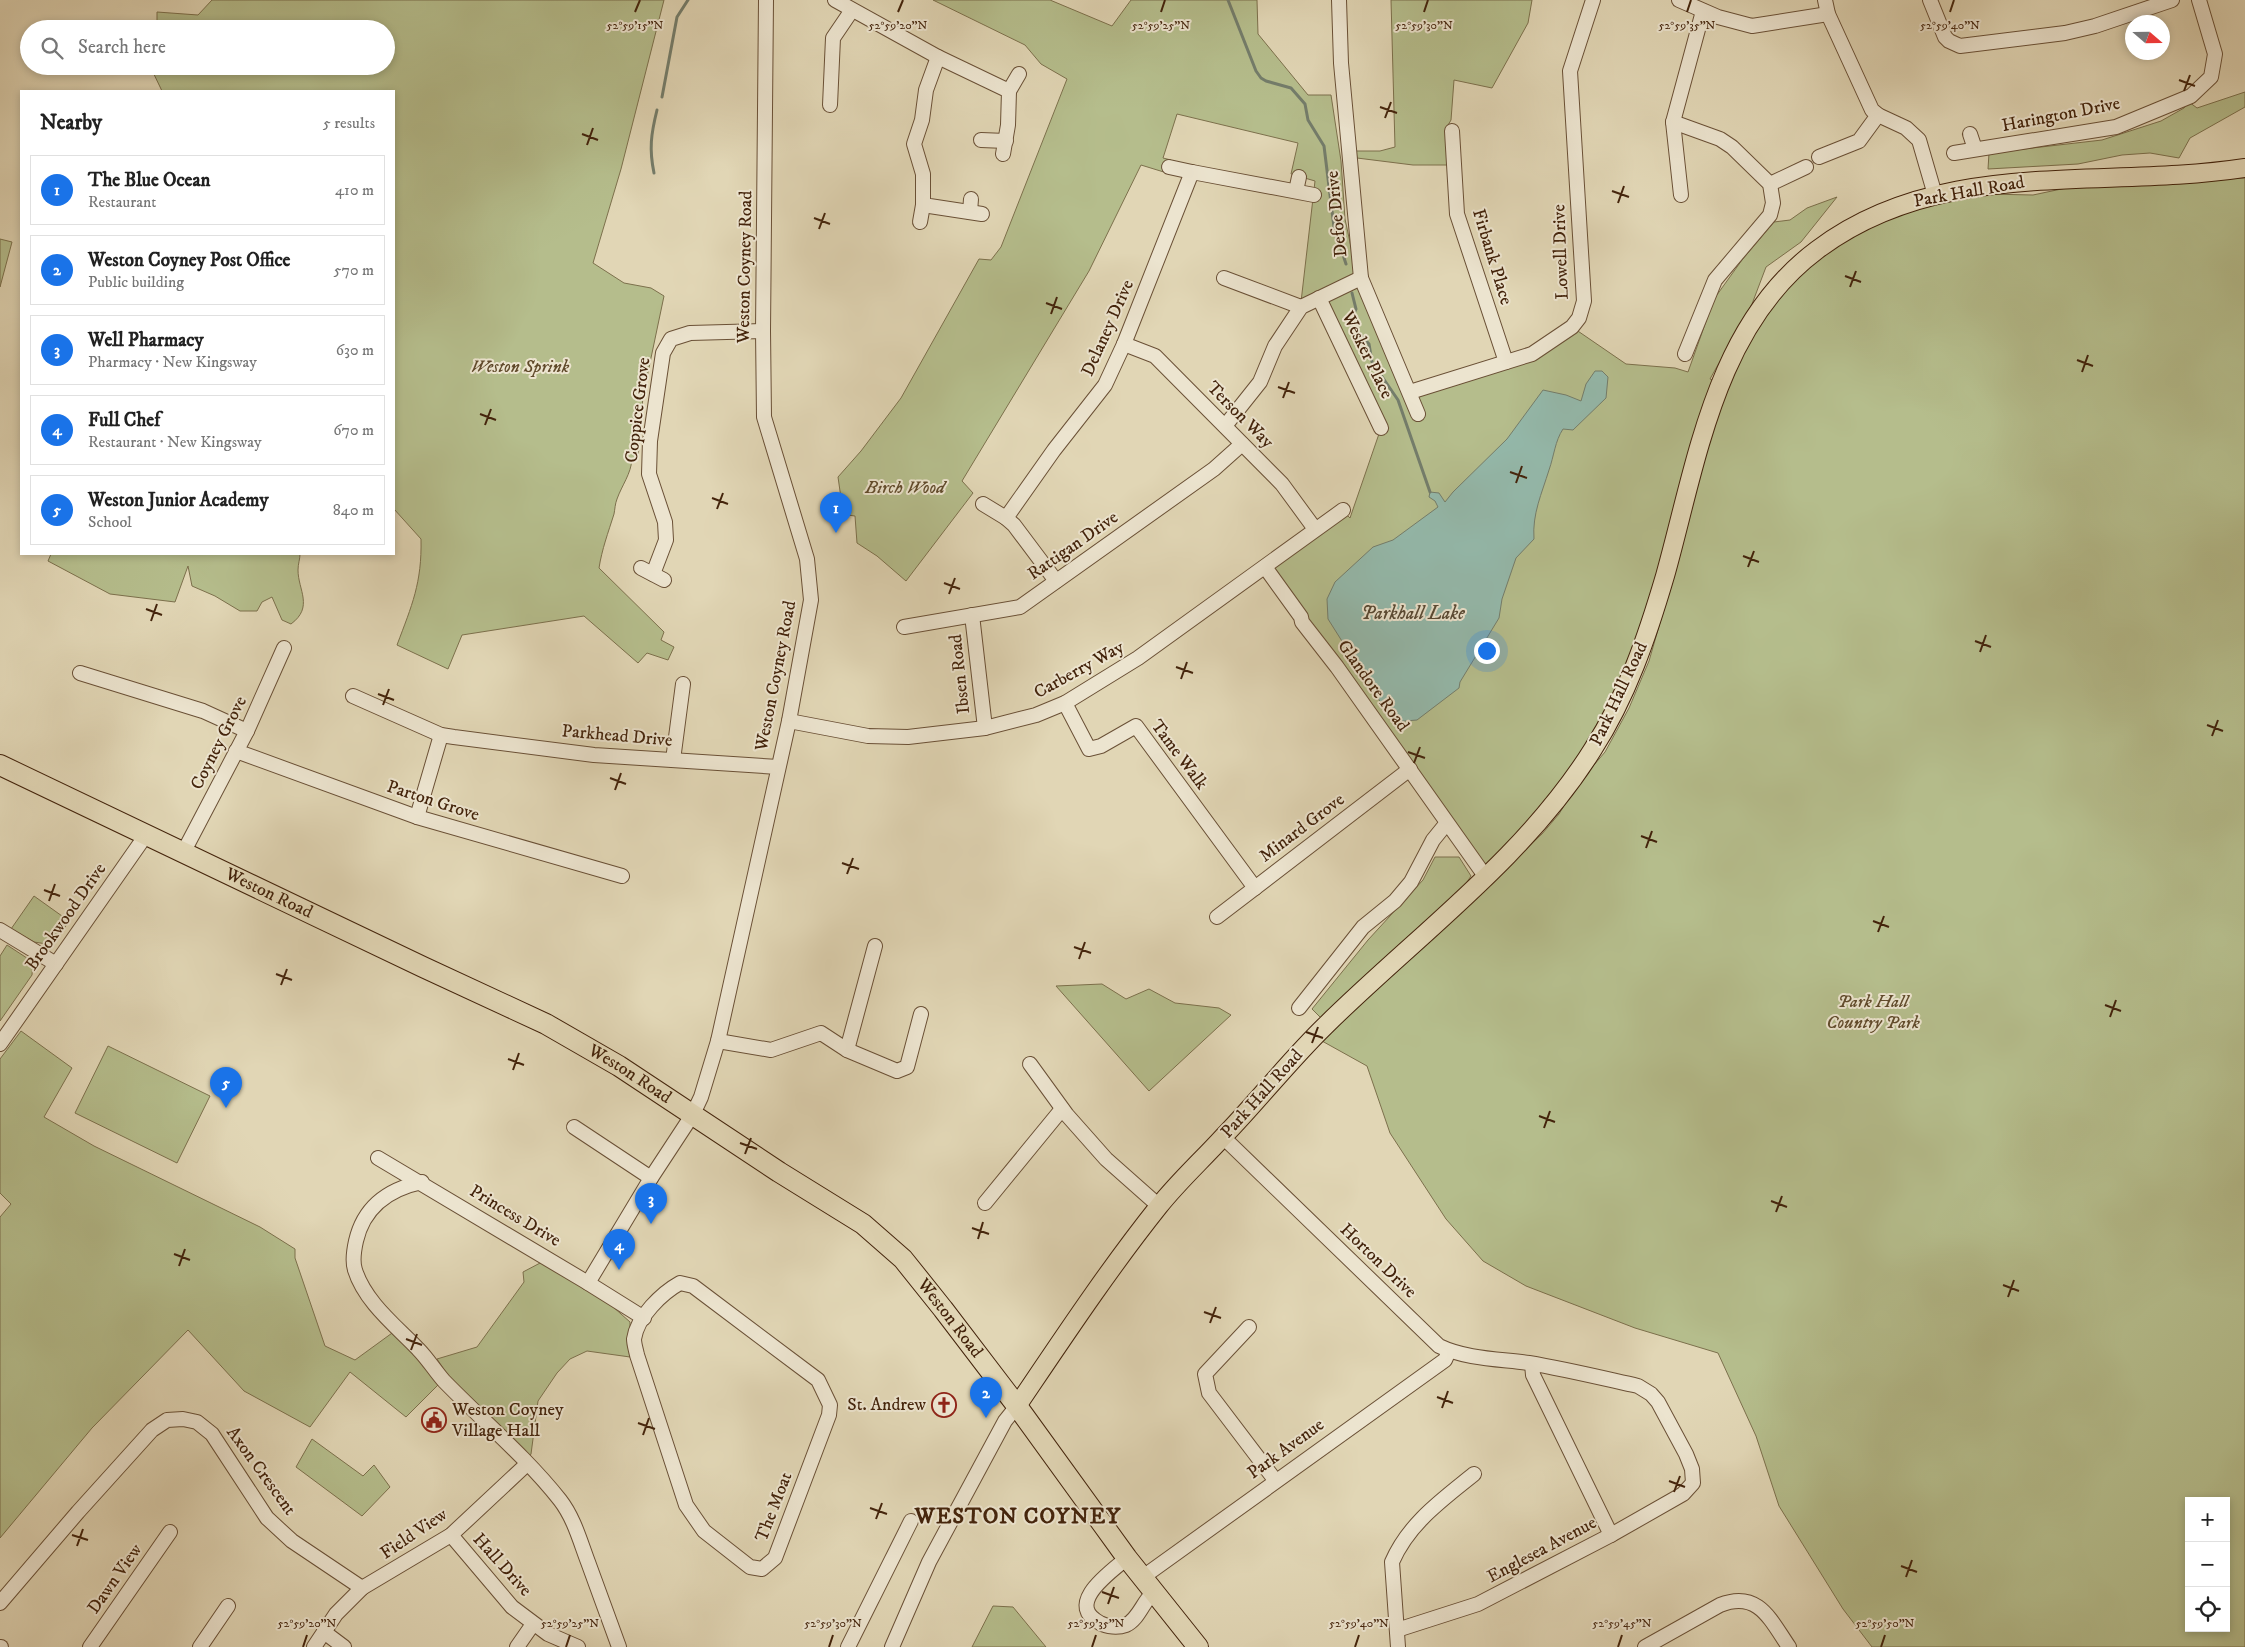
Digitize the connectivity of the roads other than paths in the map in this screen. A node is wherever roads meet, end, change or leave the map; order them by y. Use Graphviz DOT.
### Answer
graph roads {
  1 [pos="766,0"];
  2 [pos="835,0"];
  3 [pos="1340,0"];
  4 [pos="1593,0"];
  5 [pos="1680,0"];
  6 [pos="1825,0"];
  7 [pos="1930,0"];
  8 [pos="2172,0"];
  9 [pos="2199,0"];
  10 [pos="852,10"];
  11 [pos="1703,11"];
  12 [pos="1828,14"];
  13 [pos="938,58"];
  14 [pos="1019,74"];
  15 [pos="1009,91"];
  16 [pos="830,105"];
  17 [pos="1878,115"];
  18 [pos="1674,122"];
  19 [pos="1452,131"];
  20 [pos="1970,134"];
  21 [pos="981,140"];
  22 [pos="1975,149"];
  23 [pos="1954,153"];
  24 [pos="1819,157"];
  25 [pos="1169,167"];
  26 [pos="1806,168"];
  27 [pos="2245,168"];
  28 [pos="1192,172"];
  29 [pos="1299,176"];
  30 [pos="1770,184"];
  31 [pos="1296,191"];
  32 [pos="1681,195"];
  33 [pos="1935,195"];
  34 [pos="1314,196"];
  35 [pos="923,205"];
  36 [pos="974,208"];
  37 [pos="920,222"];
  38 [pos="1224,278"];
  39 [pos="1361,278"];
  40 [pos="1318,298"];
  41 [pos="1301,307"];
  42 [pos="763,330"];
  43 [pos="1124,344"];
  44 [pos="1686,354"];
  45 [pos="1506,362"];
  46 [pos="1410,392"];
  47 [pos="1418,414"];
  48 [pos="1224,426"];
  49 [pos="1381,428"];
  50 [pos="1242,444"];
  51 [pos="983,504"];
  52 [pos="1343,510"];
  53 [pos="1006,518"];
  54 [pos="1315,529"];
  55 [pos="1265,567"];
  56 [pos="652,574"];
  57 [pos="1056,581"];
  58 [pos="972,615"];
  59 [pos="904,627"];
  60 [pos="284,648"];
  61 [pos="80,673"];
  62 [pos="683,684"];
  63 [pos="353,696"];
  64 [pos="1064,703"];
  65 [pos="789,721"];
  66 [pos="985,728"];
  67 [pos="247,731"];
  68 [pos="448,736"];
  69 [pos="236,752"];
  70 [pos="673,760"];
  71 [pos="0,765"];
  72 [pos="778,767"];
  73 [pos="1410,769"];
  74 [pos="417,817"];
  75 [pos="1446,824"];
  76 [pos="146,835"];
  77 [pos="183,853"];
  78 [pos="622,876"];
  79 [pos="1485,876"];
  80 [pos="1255,888"];
  81 [pos="1217,917"];
  82 [pos="0,930"];
  83 [pos="875,946"];
  84 [pos="56,964"];
  85 [pos="1299,1008"];
  86 [pos="921,1014"];
  87 [pos="718,1041"];
  88 [pos="0,1044"];
  89 [pos="847,1050"];
  90 [pos="1030,1064"];
  91 [pos="1062,1108"];
  92 [pos="693,1114"];
  93 [pos="574,1127"];
  94 [pos="1223,1137"];
  95 [pos="378,1158"];
  96 [pos="651,1178"];
  97 [pos="422,1182"];
  98 [pos="985,1203"];
  99 [pos="1159,1206"];
  100 [pos="588,1283"];
  101 [pos="644,1318"];
  102 [pos="1249,1327"];
  103 [pos="1449,1351"];
  104 [pos="1532,1364"];
  105 [pos="1017,1406"];
  106 [pos="527,1464"];
  107 [pos="1474,1474"];
  108 [pos="1276,1480"];
  109 [pos="1694,1483"];
  110 [pos="911,1521"];
  111 [pos="170,1532"];
  112 [pos="450,1535"];
  113 [pos="1611,1535"];
  114 [pos="1127,1558"];
  115 [pos="1148,1585"];
  116 [pos="362,1588"];
  117 [pos="0,1603"];
  118 [pos="228,1606"];
  119 [pos="533,1624"];
  120 [pos="1397,1630"];
  121 [pos="324,1632"];
  122 [pos="90,1647"];
  123 [pos="200,1647"];
  124 [pos="314,1647"];
  125 [pos="344,1647"];
  126 [pos="517,1647"];
  127 [pos="578,1647"];
  128 [pos="619,1647"];
  129 [pos="848,1647"];
  130 [pos="892,1647"];
  131 [pos="1198,1647"];
  132 [pos="1398,1647"];
  133 [pos="1645,1647"];
  134 [pos="1789,1647"];
  1 -- 42 [label="street, Weston Coyney Road"];
  2 -- 10 [label="street"];
  3 -- 39 [label="street, Defoe Drive"];
  4 -- 45 [label="street, Lowell Drive"];
  5 -- 11 [label="street"];
  6 -- 12 [label="street"];
  7 -- 8 [label="street"];
  9 -- 22 [label="street, Harington Drive"];
  10 -- 13 [label="street"];
  10 -- 16 [label="street"];
  11 -- 12 [label="street"];
  11 -- 18 [label="street"];
  12 -- 17 [label="street"];
  13 -- 15 [label="street"];
  13 -- 35 [label="street"];
  14 -- 15 [label="street"];
  15 -- 21 [label="street"];
  17 -- 24 [label="street"];
  17 -- 33 [label="street"];
  18 -- 30 [label="street"];
  18 -- 32 [label="street"];
  19 -- 45 [label="street, Firbank Place"];
  20 -- 22 [label="street"];
  22 -- 23 [label="street, Harington Drive"];
  25 -- 28 [label="street"];
  26 -- 30 [label="street"];
  27 -- 33 [label="main road, Park Hall Road"];
  28 -- 31 [label="street"];
  28 -- 43 [label="street, Delaney Drive"];
  29 -- 31 [label="street"];
  30 -- 44 [label="street"];
  31 -- 34 [label="street"];
  33 -- 79 [label="main road, Park Hall Road"];
  35 -- 36 [label="street"];
  35 -- 37 [label="street"];
  38 -- 41 [label="street"];
  39 -- 40 [label="street"];
  39 -- 46 [label="street, Defoe Drive"];
  40 -- 41 [label="street"];
  40 -- 49 [label="street, Wesker Place"];
  41 -- 48 [label="street"];
  42 -- 56 [label="street, Coppice Grove"];
  42 -- 65 [label="street, Weston Coyney Road"];
  43 -- 48 [label="street, Terson Way"];
  43 -- 53 [label="street, Delaney Drive"];
  45 -- 46 [label="street, Lowell Drive"];
  46 -- 47 [label="street, Defoe Drive"];
  48 -- 50 [label="street, Terson Way"];
  50 -- 54 [label="street, Terson Way"];
  50 -- 57 [label="street, Rattigan Drive"];
  51 -- 53 [label="street"];
  52 -- 54 [label="street, Carberry Way"];
  53 -- 57 [label="street"];
  54 -- 55 [label="street, Carberry Way"];
  55 -- 64 [label="street, Carberry Way"];
  55 -- 73 [label="street, Glandore Road"];
  57 -- 58 [label="street, Rattigan Drive"];
  58 -- 59 [label="street, Rattigan Drive"];
  58 -- 66 [label="street, Ibsen Road"];
  60 -- 67 [label="street, Coyney Grove"];
  61 -- 67 [label="street"];
  62 -- 70 [label="street"];
  63 -- 68 [label="street, Parkhead Drive"];
  64 -- 66 [label="street, Carberry Way"];
  64 -- 80 [label="street, Tame Walk"];
  65 -- 66 [label="street, Carberry Way"];
  65 -- 72 [label="street, Weston Coyney Road"];
  67 -- 69 [label="street, Coyney Grove"];
  68 -- 70 [label="street, Parkhead Drive"];
  68 -- 74 [label="street"];
  69 -- 74 [label="street, Parton Grove"];
  69 -- 77 [label="street, Coyney Grove"];
  70 -- 72 [label="street, Parkhead Drive"];
  71 -- 76 [label="highway, Weston Road"];
  72 -- 87 [label="street, Weston Coyney Road"];
  73 -- 75 [label="street, Glandore Road"];
  73 -- 80 [label="street, Minard Grove"];
  74 -- 78 [label="street, Parton Grove"];
  75 -- 79 [label="street, Glandore Road"];
  75 -- 85 [label="street"];
  76 -- 77 [label="highway, Weston Road"];
  76 -- 84 [label="street, Brookwood Drive"];
  77 -- 92 [label="highway, Weston Road"];
  79 -- 94 [label="main road, Park Hall Road"];
  80 -- 81 [label="street, Minard Grove"];
  82 -- 84 [label="street"];
  83 -- 89 [label="street"];
  84 -- 88 [label="street, Brookwood Drive"];
  86 -- 89 [label="street"];
  87 -- 89 [label="street"];
  87 -- 92 [label="street, Weston Coyney Road"];
  90 -- 91 [label="street"];
  91 -- 98 [label="street"];
  91 -- 99 [label="street"];
  92 -- 96 [label="street, Weston Coyney Road"];
  92 -- 105 [label="highway, Weston Road"];
  93 -- 96 [label="street"];
  94 -- 99 [label="main road, Park Hall Road"];
  94 -- 103 [label="street, Horton Drive"];
  95 -- 97 [label="street, Princess Drive"];
  96 -- 100 [label="street, Weston Coyney Road"];
  97 -- 100 [label="street, Princess Drive"];
  97 -- 106 [label="street"];
  99 -- 105 [label="main road, Park Hall Road"];
  100 -- 101 [label="street, Princess Drive"];
  101 -- 101 [label="street, The Moat"];
  102 -- 108 [label="street"];
  103 -- 104 [label="street, Horton Drive"];
  103 -- 108 [label="street, Park Avenue"];
  104 -- 109 [label="street, Horton Drive"];
  104 -- 113 [label="street"];
  105 -- 114 [label="highway, Weston Road"];
  105 -- 130 [label="street"];
  106 -- 112 [label="street, Field View"];
  106 -- 128 [label="street"];
  107 -- 120 [label="street"];
  108 -- 115 [label="street, Park Avenue"];
  109 -- 113 [label="street, Englesea Avenue"];
  110 -- 129 [label="street"];
  111 -- 122 [label="street, Dawn View"];
  112 -- 116 [label="street, Field View"];
  112 -- 119 [label="street, Hall Drive"];
  113 -- 120 [label="street, Englesea Avenue"];
  114 -- 115 [label="highway, Weston Road"];
  114 -- 115 [label="street"];
  115 -- 131 [label="highway, Weston Road"];
  116 -- 117 [label="street, Axon Crescent"];
  116 -- 121 [label="street"];
  118 -- 123 [label="street"];
  119 -- 126 [label="street"];
  119 -- 127 [label="street, Hall Drive"];
  120 -- 132 [label="street"];
  121 -- 124 [label="street"];
  121 -- 125 [label="street"];
  133 -- 134 [label="street"];
}
